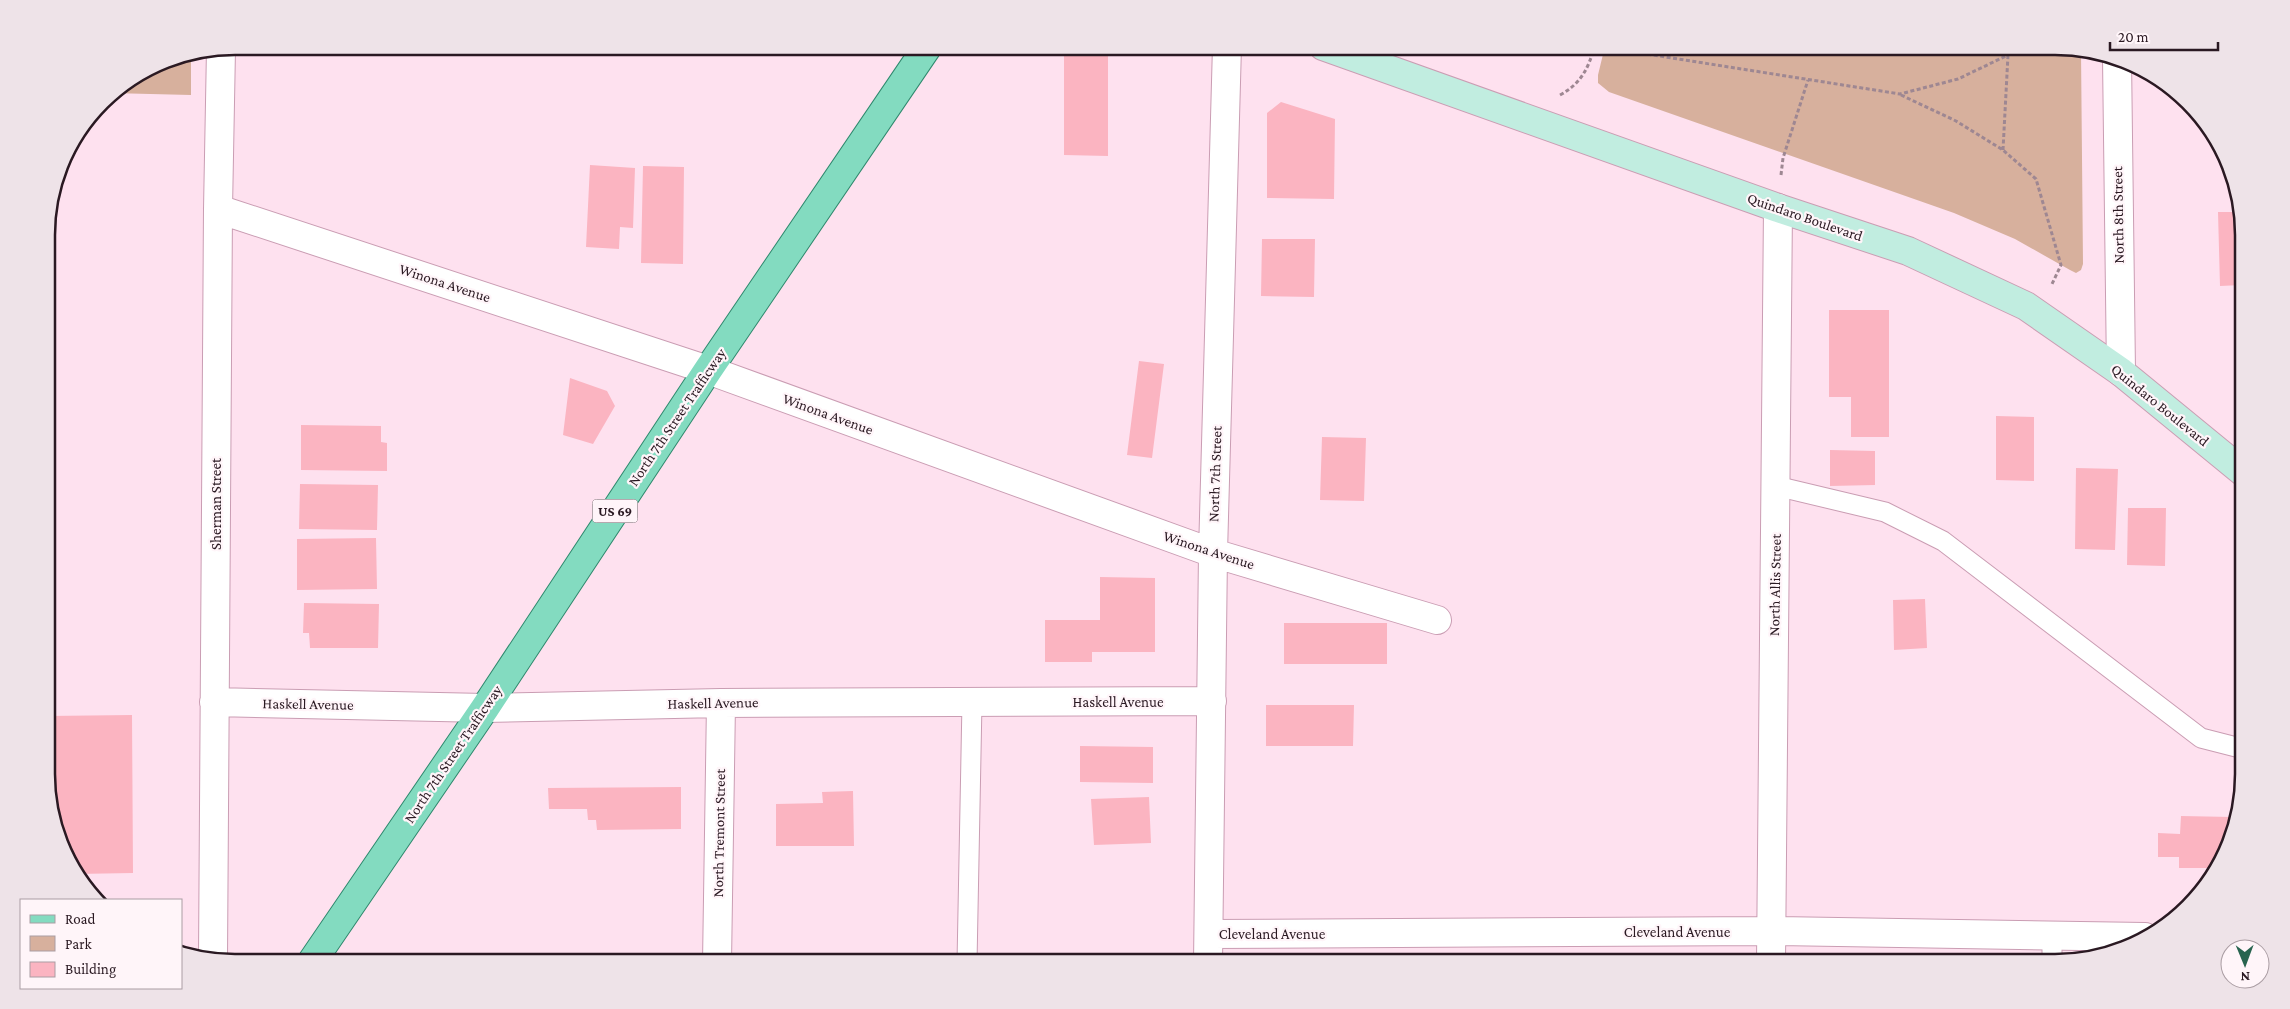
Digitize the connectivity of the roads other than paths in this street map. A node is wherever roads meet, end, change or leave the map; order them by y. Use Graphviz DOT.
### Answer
graph roads {
  1 [pos="221,55"];
  2 [pos="919,55"];
  3 [pos="1227,55"];
  4 [pos="1348,55"];
  5 [pos="2117,66"];
  6 [pos="1778,208"];
  7 [pos="218,209"];
  8 [pos="708,370"];
  9 [pos="2120,372"];
  10 [pos="2235,465"];
  11 [pos="1776,486"];
  12 [pos="1213,553"];
  13 [pos="1437,620"];
  14 [pos="1212,701"];
  15 [pos="214,702"];
  16 [pos="972,702"];
  17 [pos="721,703"];
  18 [pos="485,708"];
  19 [pos="2235,747"];
  20 [pos="1772,931"];
  21 [pos="1209,934"];
  22 [pos="2052,936"];
  23 [pos="2131,937"];
  24 [pos="213,952"];
  25 [pos="317,954"];
  26 [pos="717,954"];
  27 [pos="967,954"];
  28 [pos="1208,954"];
  29 [pos="1771,954"];
  30 [pos="2052,954"];
  1 -- 7 [label="street, Sherman Street"];
  2 -- 8 [label="main road, North 7th Street Trafficway / US 69"];
  3 -- 12 [label="street, North 7th Street"];
  4 -- 6 [label="main road, Quindaro Boulevard"];
  5 -- 9 [label="street, North 8th Street"];
  6 -- 9 [label="main road, Quindaro Boulevard"];
  6 -- 11 [label="street, North Allis Street"];
  7 -- 8 [label="street, Winona Avenue"];
  7 -- 15 [label="street, Sherman Street"];
  8 -- 12 [label="street, Winona Avenue"];
  8 -- 18 [label="main road, North 7th Street Trafficway / US 69"];
  9 -- 10 [label="main road, Quindaro Boulevard"];
  11 -- 19 [label="lane"];
  11 -- 20 [label="street, North Allis Street"];
  12 -- 13 [label="street, Winona Avenue"];
  12 -- 14 [label="street, North 7th Street"];
  14 -- 16 [label="street, Haskell Avenue"];
  14 -- 21 [label="street, North 7th Street"];
  15 -- 18 [label="street, Haskell Avenue"];
  15 -- 24 [label="street, Sherman Street"];
  16 -- 17 [label="street, Haskell Avenue"];
  16 -- 27 [label="lane"];
  17 -- 18 [label="street, Haskell Avenue"];
  17 -- 26 [label="street, North Tremont Street"];
  18 -- 25 [label="main road, North 7th Street Trafficway / US 69"];
  20 -- 21 [label="street, Cleveland Avenue"];
  20 -- 22 [label="street, Cleveland Avenue"];
  20 -- 29 [label="street, North Allis Street"];
  21 -- 28 [label="street, North 7th Street"];
  22 -- 23 [label="street, Cleveland Avenue"];
  22 -- 30 [label="lane"];
}
